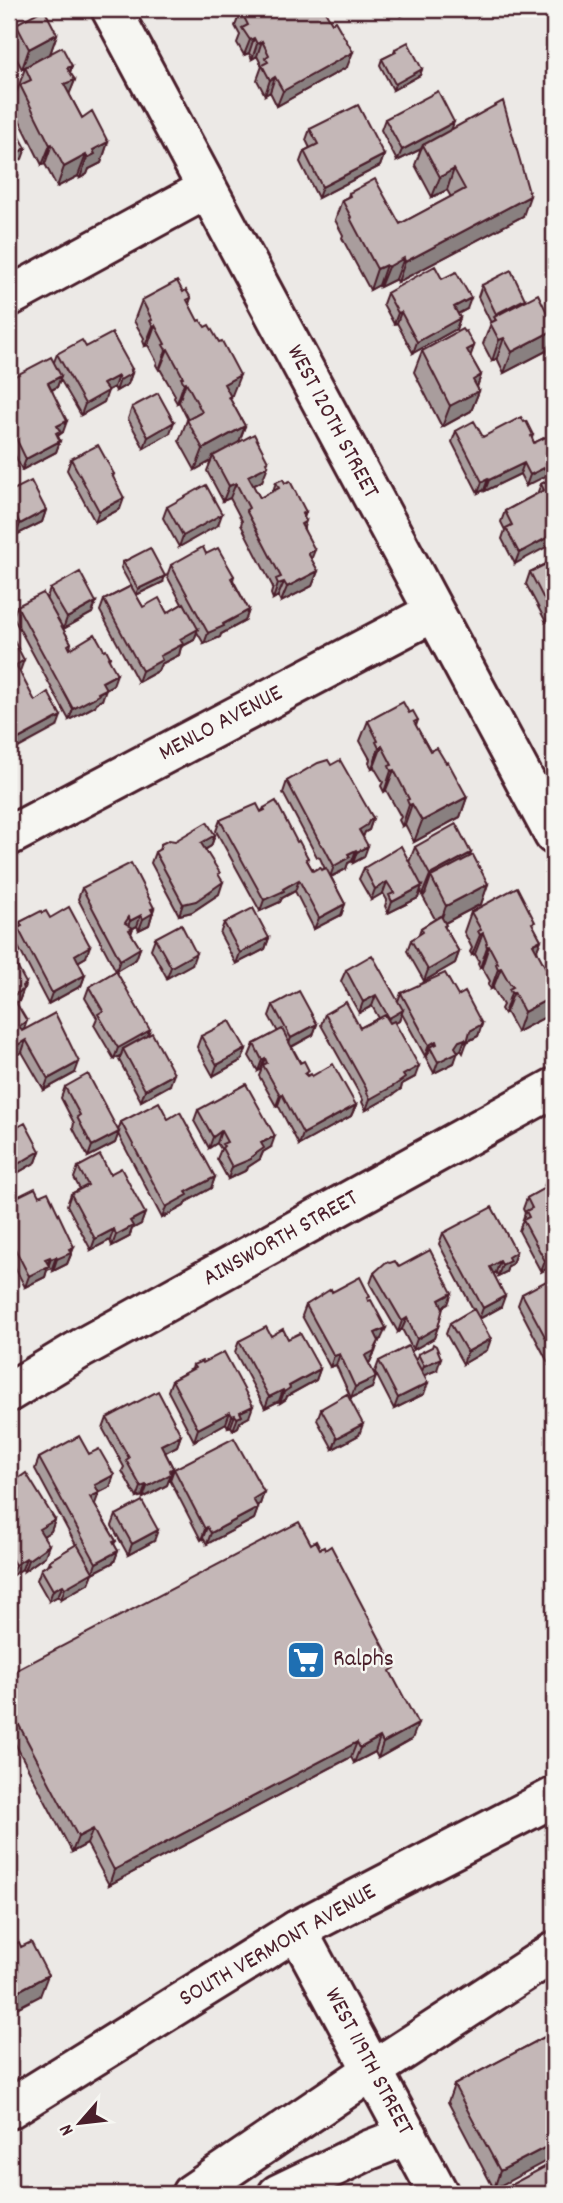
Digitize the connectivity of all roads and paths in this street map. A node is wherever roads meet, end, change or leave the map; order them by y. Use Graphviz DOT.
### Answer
graph roads {
  1 [pos="111,9"];
  2 [pos="207,189"];
  3 [pos="9,296"];
  4 [pos="434,612"];
  5 [pos="554,835"];
  6 [pos="9,836"];
  7 [pos="554,1088"];
  8 [pos="9,1392"];
  9 [pos="554,1797"];
  10 [pos="296,1930"];
  11 [pos="554,1952"];
  12 [pos="373,2070"];
  13 [pos="9,2109"];
  14 [pos="408,2135"];
  15 [pos="191,2194"];
  16 [pos="278,2194"];
  17 [pos="439,2194"];
  1 -- 2 [label="street, WEST 120TH STREET"];
  2 -- 3 [label="street"];
  2 -- 4 [label="street, WEST 120TH STREET"];
  4 -- 5 [label="street, WEST 120TH STREET"];
  4 -- 6 [label="street, MENLO AVENUE"];
  7 -- 8 [label="street, AINSWORTH STREET"];
  9 -- 10 [label="street, SOUTH VERMONT AVENUE"];
  10 -- 12 [label="street, WEST 119TH STREET"];
  10 -- 13 [label="street, SOUTH VERMONT AVENUE"];
  11 -- 12 [label="street"];
  12 -- 14 [label="street, WEST 119TH STREET"];
  12 -- 15 [label="street"];
  14 -- 16 [label="street"];
  14 -- 17 [label="street, WEST 119TH STREET"];
}
